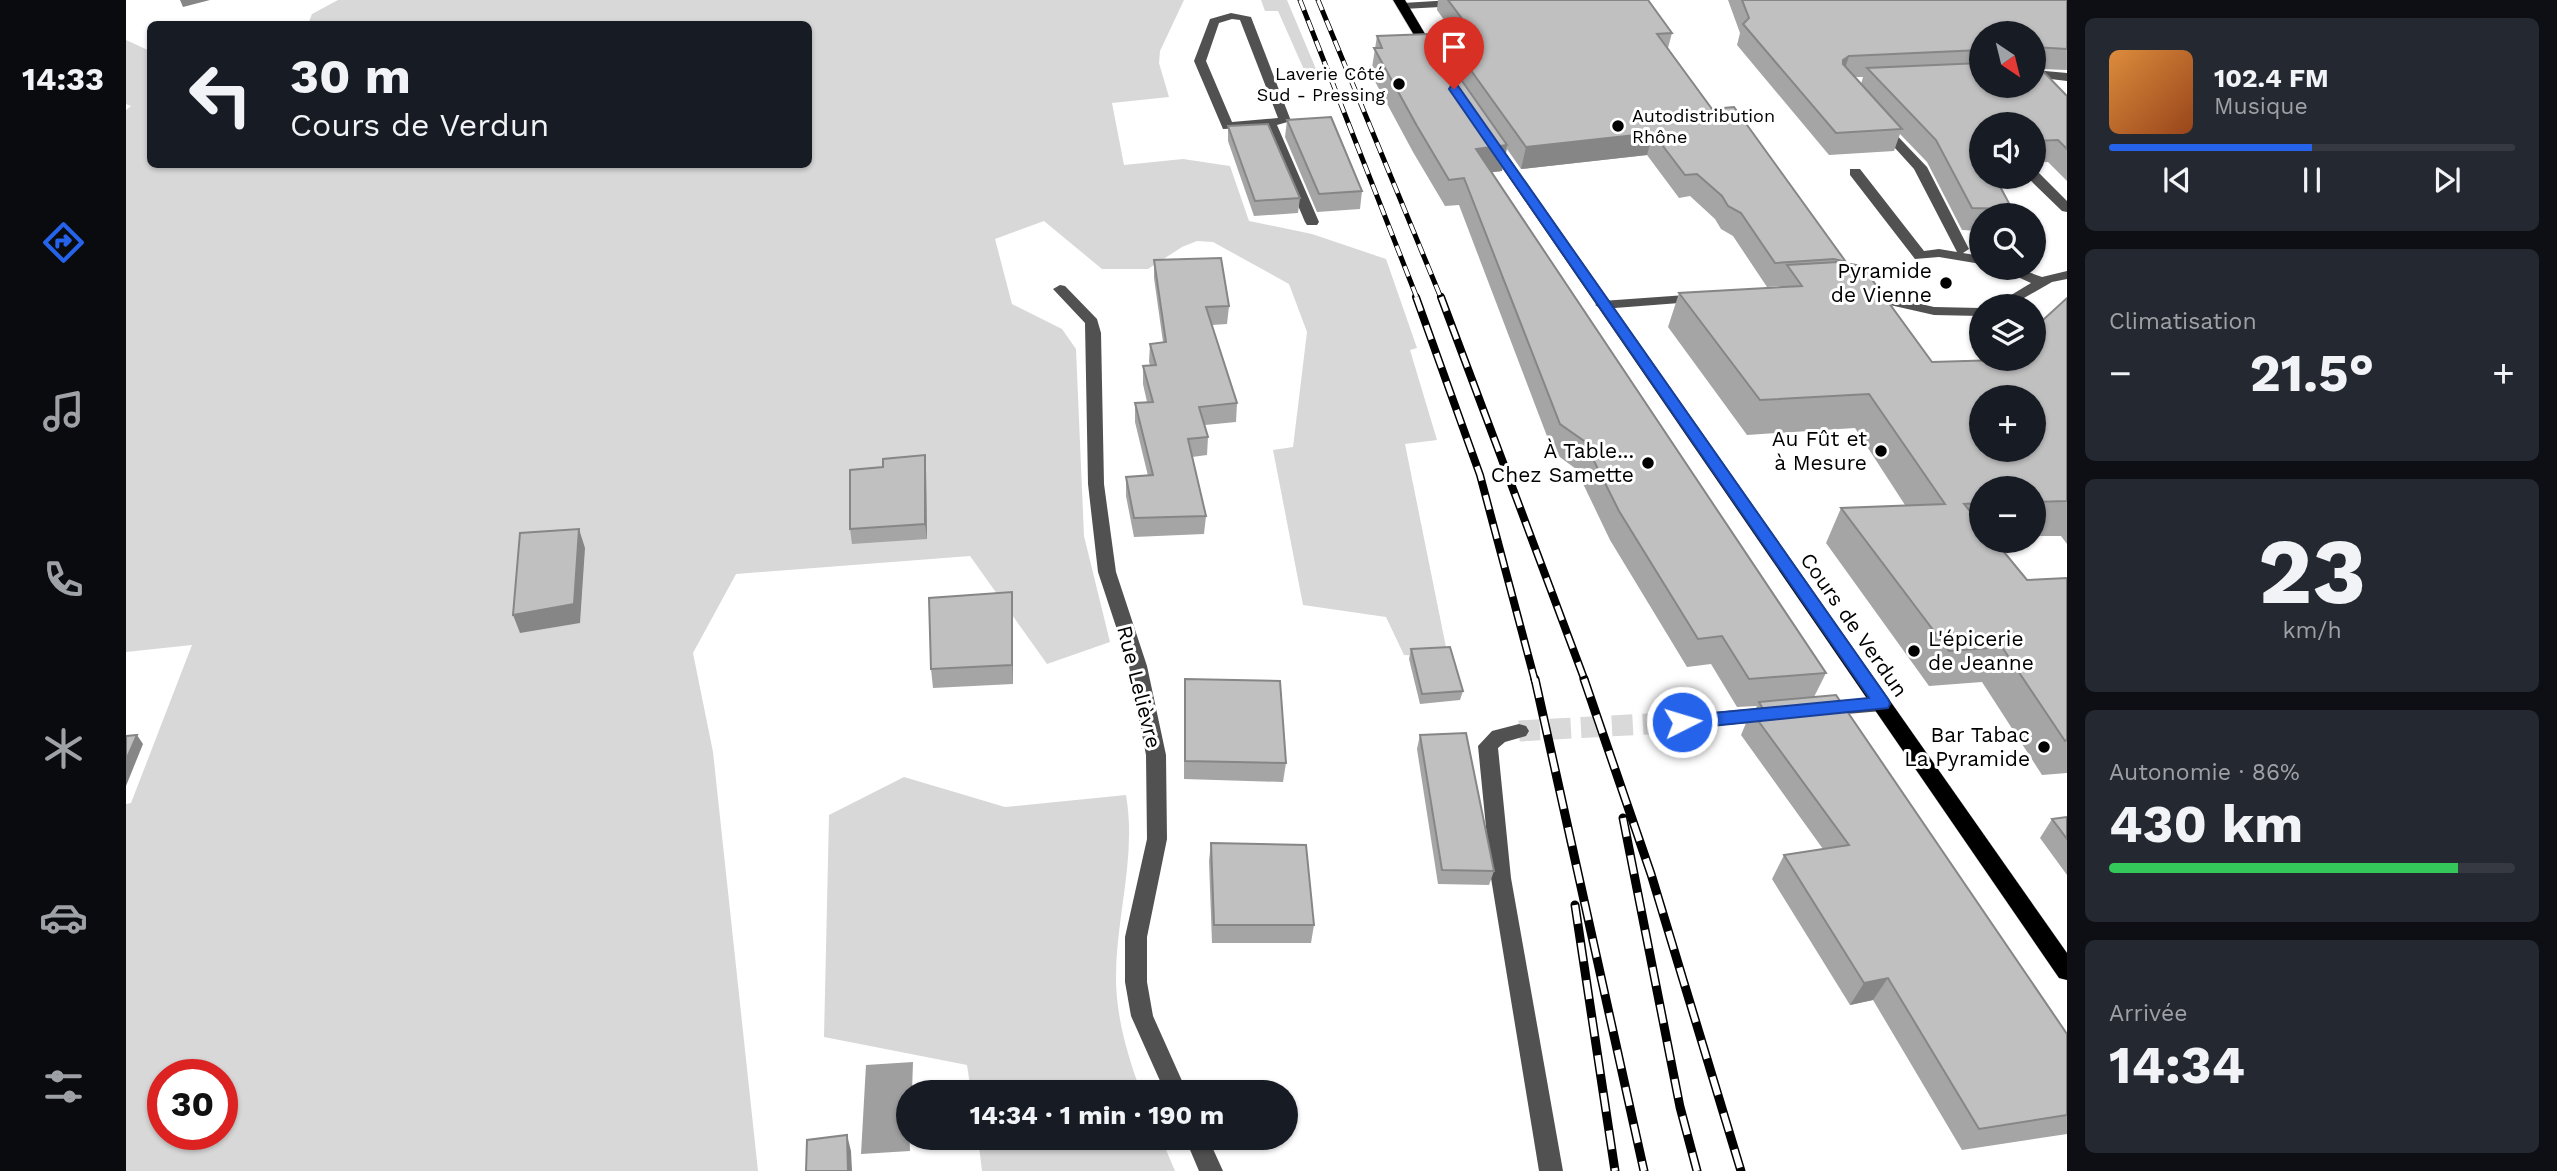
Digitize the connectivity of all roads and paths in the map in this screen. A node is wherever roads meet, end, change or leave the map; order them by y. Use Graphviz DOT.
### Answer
graph roads {
  1 [pos="1466,2"];
  2 [pos="1401,3"];
  3 [pos="1436,62"];
  4 [pos="2046,75"];
  5 [pos="2067,77"];
  6 [pos="1877,121"];
  7 [pos="1269,122"];
  8 [pos="1485,132"];
  9 [pos="1855,172"];
  10 [pos="2046,188"];
  11 [pos="2067,208"];
  12 [pos="1312,222"];
  13 [pos="1962,248"];
  14 [pos="1969,258"];
  15 [pos="2064,275"];
  16 [pos="2038,280"];
  17 [pos="2043,282"];
  18 [pos="1060,289"];
  19 [pos="1853,293"];
  20 [pos="2022,294"];
  21 [pos="1716,297"];
  22 [pos="1602,305"];
  23 [pos="1969,312"];
  24 [pos="1882,704"];
  25 [pos="1682,722"];
  26 [pos="1519,732"];
  27 [pos="2067,971"];
  28 [pos="1171,1080"];
  29 [pos="1201,1150"];
  30 [pos="1211,1171"];
  31 [pos="1551,1171"];
  1 -- 2 [label="street"];
  2 -- 3 [label="main road"];
  4 -- 5 [label="street"];
  6 -- 13 [label="street"];
  7 -- 7 [label="street"];
  7 -- 12 [label="street"];
  8 -- 22 [label="main road, Cours de Verdun"];
  9 -- 14 [label="street"];
  10 -- 11 [label="street"];
  15 -- 17 [label="street"];
  16 -- 17 [label="street"];
  17 -- 20 [label="street"];
  18 -- 28 [label="street, Rue Lelièvre"];
  19 -- 23 [label="street"];
  21 -- 22 [label="street"];
  22 -- 24 [label="main road, Cours de Verdun"];
  24 -- 25 [label="street"];
  24 -- 27 [label="main road, Cours de Verdun"];
  26 -- 31 [label="street"];
  29 -- 30 [label="street"];
}
